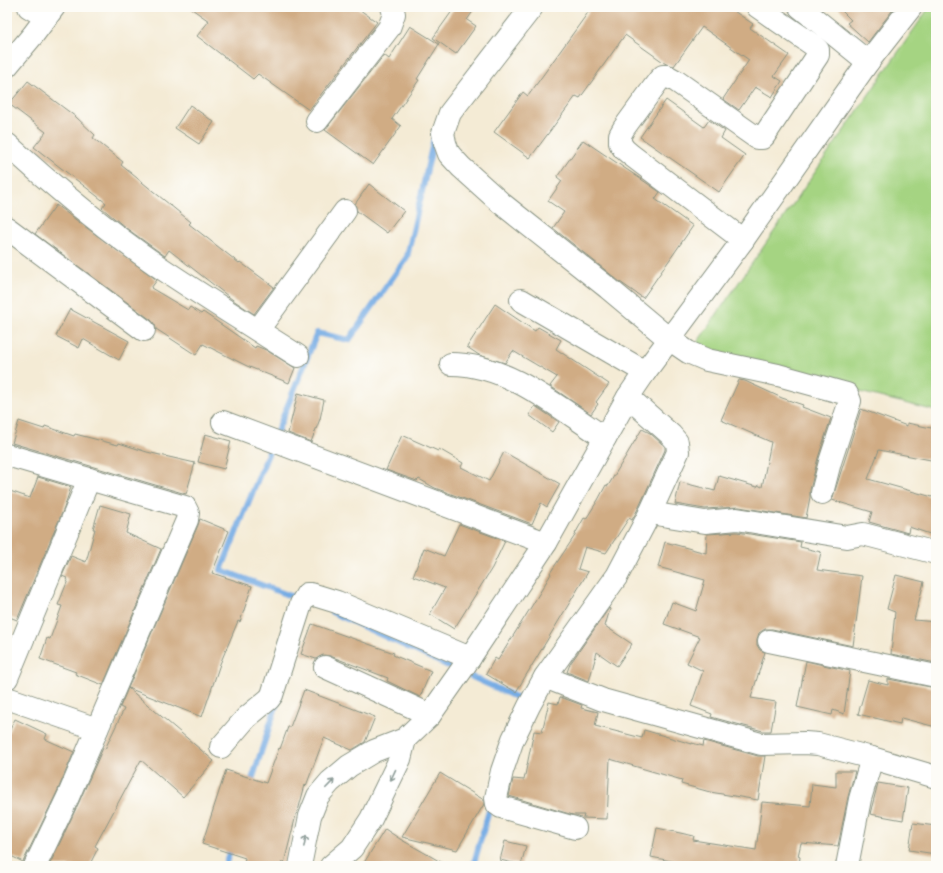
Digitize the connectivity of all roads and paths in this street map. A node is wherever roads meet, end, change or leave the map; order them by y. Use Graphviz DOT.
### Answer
graph roads {
  1 [pos="392,7"];
  2 [pos="532,7"];
  3 [pos="758,7"];
  4 [pos="800,7"];
  5 [pos="911,7"];
  6 [pos="43,10"];
  7 [pos="868,62"];
  8 [pos="7,66"];
  9 [pos="317,121"];
  10 [pos="7,144"];
  11 [pos="346,211"];
  12 [pos="7,228"];
  13 [pos="743,240"];
  14 [pos="521,300"];
  15 [pos="144,330"];
  16 [pos="258,330"];
  17 [pos="669,339"];
  18 [pos="298,356"];
  19 [pos="451,364"];
  20 [pos="645,372"];
  21 [pos="628,397"];
  22 [pos="223,422"];
  23 [pos="605,438"];
  24 [pos="7,455"];
  25 [pos="89,479"];
  26 [pos="822,493"];
  27 [pos="650,513"];
  28 [pos="546,543"];
  29 [pos="936,553"];
  30 [pos="769,641"];
  31 [pos="325,667"];
  32 [pos="463,668"];
  33 [pos="936,676"];
  34 [pos="545,677"];
  35 [pos="7,678"];
  36 [pos="7,698"];
  37 [pos="430,715"];
  38 [pos="96,729"];
  39 [pos="405,738"];
  40 [pos="221,747"];
  41 [pos="872,758"];
  42 [pos="936,777"];
  43 [pos="575,828"];
  44 [pos="35,866"];
  45 [pos="300,866"];
  46 [pos="332,866"];
  47 [pos="847,866"];
  1 -- 9 [label="street"];
  2 -- 17 [label="street"];
  3 -- 13 [label="street"];
  4 -- 7 [label="street"];
  5 -- 7 [label="street"];
  6 -- 8 [label="street"];
  7 -- 13 [label="street"];
  10 -- 16 [label="street"];
  11 -- 16 [label="street"];
  12 -- 15 [label="street"];
  13 -- 17 [label="street"];
  14 -- 20 [label="street"];
  16 -- 18 [label="street"];
  17 -- 20 [label="street"];
  17 -- 26 [label="street"];
  19 -- 23 [label="street"];
  20 -- 21 [label="street"];
  21 -- 23 [label="street"];
  21 -- 27 [label="street"];
  22 -- 28 [label="street"];
  23 -- 28 [label="street"];
  24 -- 25 [label="street"];
  25 -- 35 [label="street"];
  25 -- 38 [label="street"];
  27 -- 29 [label="street"];
  27 -- 34 [label="street"];
  28 -- 32 [label="street"];
  30 -- 33 [label="street"];
  31 -- 37 [label="street"];
  32 -- 37 [label="street"];
  32 -- 40 [label="street"];
  34 -- 41 [label="street"];
  34 -- 43 [label="street"];
  36 -- 38 [label="street"];
  37 -- 39 [label="street"];
  38 -- 44 [label="street"];
  45 -- 39 [label="street, one-way"];
  39 -- 46 [label="street, one-way"];
  41 -- 42 [label="street"];
  41 -- 47 [label="street"];
}
